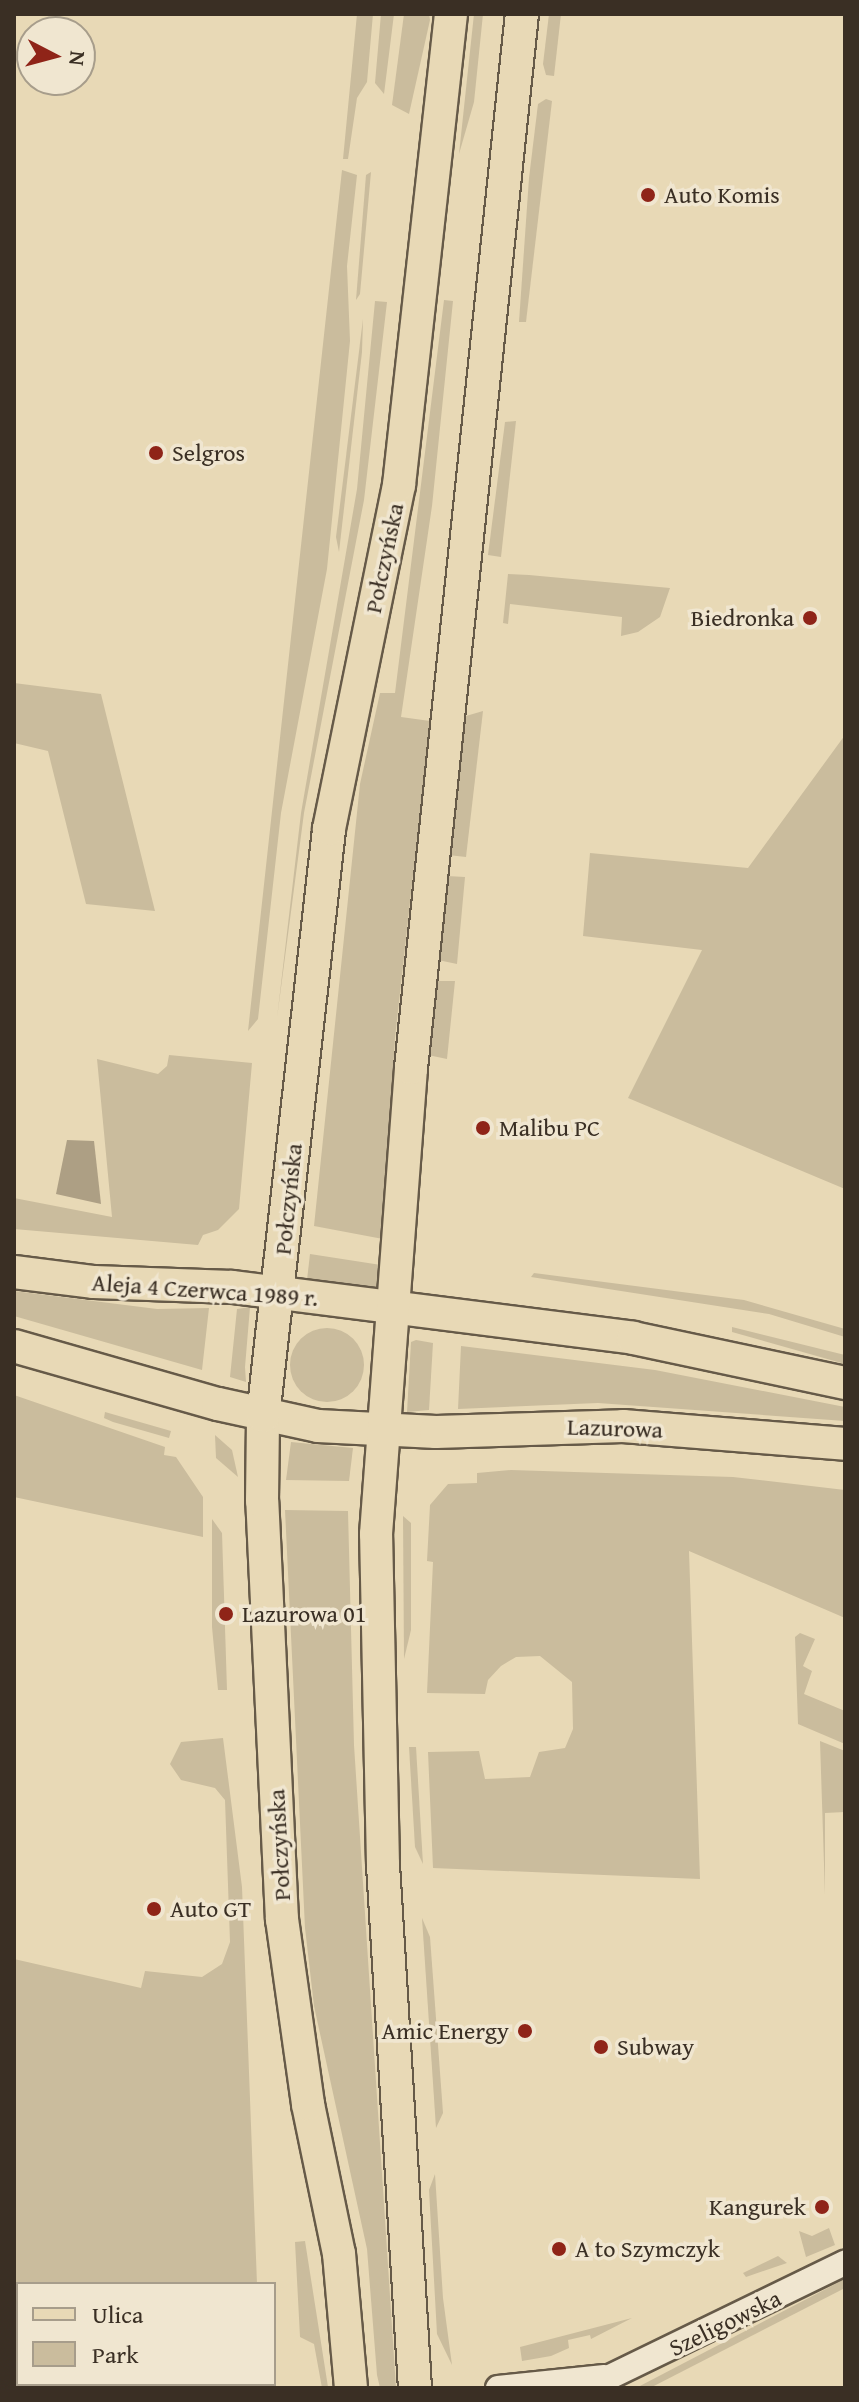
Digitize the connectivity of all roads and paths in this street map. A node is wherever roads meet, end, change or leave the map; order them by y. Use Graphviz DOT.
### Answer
graph roads {
  1 [pos="451,14"];
  2 [pos="522,14"];
  3 [pos="14,1272"];
  4 [pos="277,1292"];
  5 [pos="396,1309"];
  6 [pos="14,1346"];
  7 [pos="845,1383"];
  8 [pos="263,1416"];
  9 [pos="384,1430"];
  10 [pos="845,1444"];
  11 [pos="845,2263"];
  12 [pos="354,2383"];
  13 [pos="421,2383"];
  14 [pos="595,2383"];
  15 [pos="498,2388"];
  1 -- 4 [label="main road, Połczyńska"];
  2 -- 5 [label="main road"];
  3 -- 4 [label="main road, Aleja 4 Czerwca 1989 r."];
  4 -- 5 [label="main road, Aleja 4 Czerwca 1989 r."];
  4 -- 8 [label="main road, Połczyńska"];
  5 -- 7 [label="main road"];
  5 -- 9 [label="main road"];
  6 -- 8 [label="main road"];
  8 -- 9 [label="main road"];
  8 -- 12 [label="main road, Połczyńska"];
  9 -- 10 [label="main road, Lazurowa"];
  9 -- 13 [label="main road"];
  11 -- 14 [label="street, Szeligowska"];
  14 -- 15 [label="street, Szeligowska"];
}
